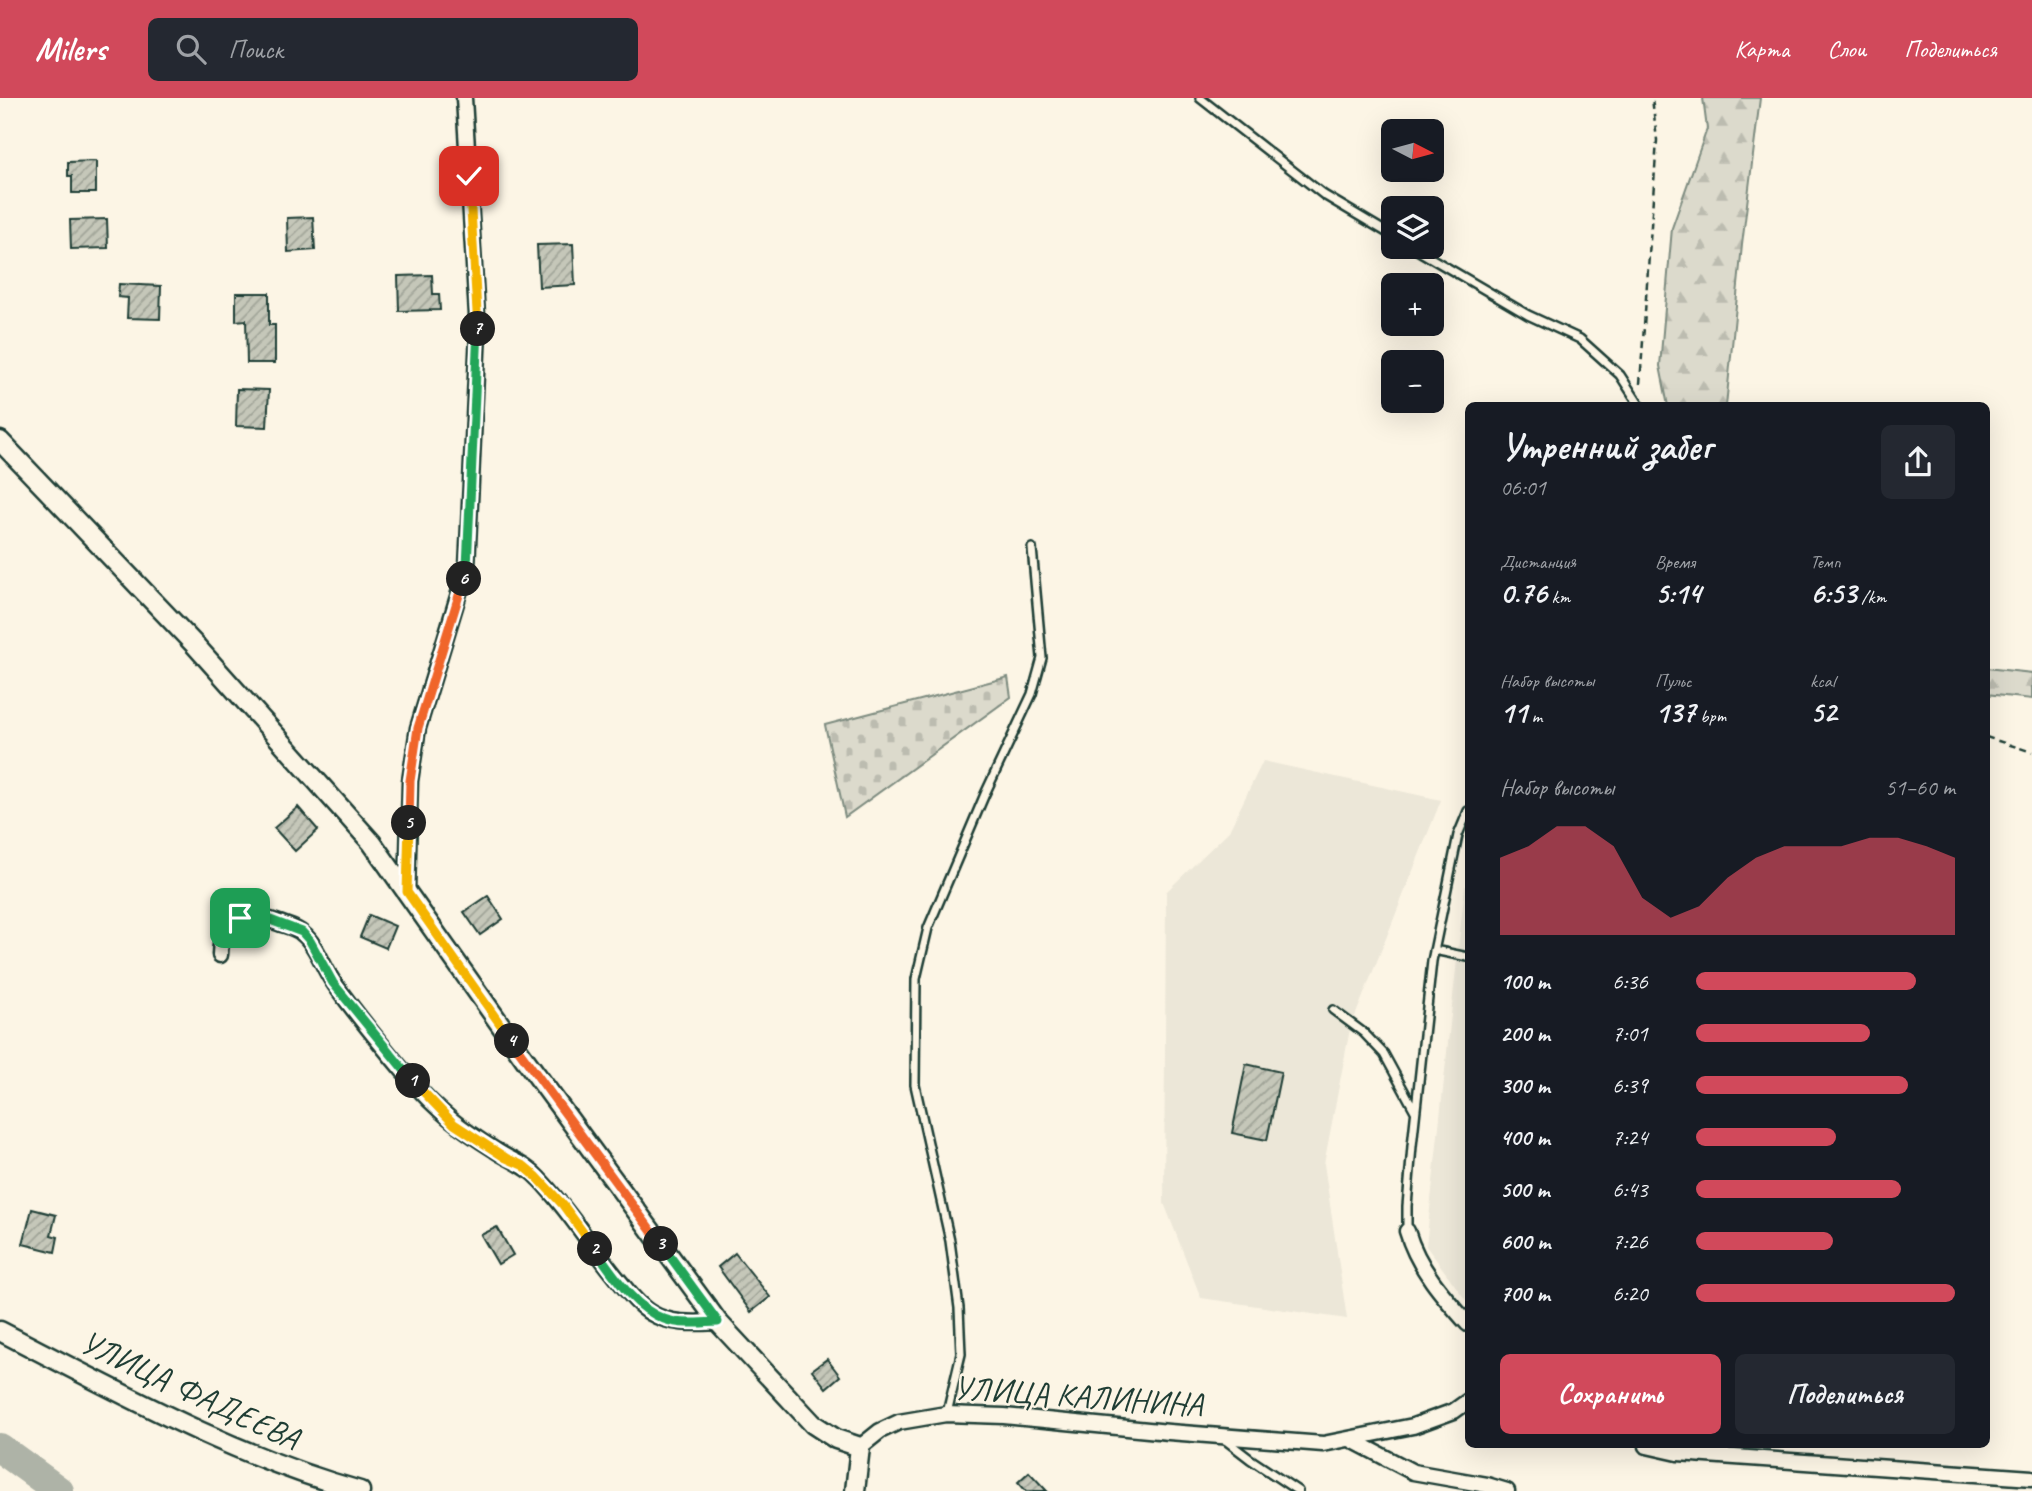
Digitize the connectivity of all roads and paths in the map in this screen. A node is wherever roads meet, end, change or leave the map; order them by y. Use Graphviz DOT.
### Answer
graph roads {
  1 [pos="464,98"];
  2 [pos="1200,98"];
  3 [pos="1652,98"];
  4 [pos="1381,229"];
  5 [pos="1432,259"];
  6 [pos="1639,402"];
  7 [pos="1640,402"];
  8 [pos="0,441"];
  9 [pos="1032,548"];
  10 [pos="1990,738"];
  11 [pos="2032,752"];
  12 [pos="1465,818"];
  13 [pos="407,892"];
  14 [pos="1434,950"];
  15 [pos="220,955"];
  16 [pos="1465,956"];
  17 [pos="1333,1010"];
  18 [pos="1416,1112"];
  19 [pos="1407,1231"];
  20 [pos="1465,1320"];
  21 [pos="718,1322"];
  22 [pos="0,1331"];
  23 [pos="1465,1407"];
  24 [pos="946,1414"];
  25 [pos="1221,1436"];
  26 [pos="1350,1439"];
  27 [pos="860,1447"];
  28 [pos="1656,1448"];
  29 [pos="2032,1478"];
  30 [pos="360,1491"];
  31 [pos="855,1491"];
  32 [pos="1298,1491"];
  33 [pos="1507,1491"];
  1 -- 13 [label="street"];
  2 -- 4 [label="lane"];
  3 -- 7 [label="path"];
  5 -- 6 [label="lane"];
  8 -- 13 [label="street"];
  9 -- 24 [label="lane"];
  10 -- 11 [label="path"];
  12 -- 14 [label="lane"];
  13 -- 21 [label="street"];
  14 -- 16 [label="lane"];
  14 -- 18 [label="lane"];
  15 -- 21 [label="street"];
  17 -- 18 [label="lane"];
  18 -- 19 [label="lane"];
  19 -- 20 [label="street"];
  21 -- 27 [label="street"];
  22 -- 30 [label="street, УЛИЦА ФАДЕЕВА"];
  23 -- 26 [label="street, УЛИЦА КАЛИНИНА"];
  24 -- 25 [label="street, УЛИЦА КАЛИНИНА"];
  24 -- 27 [label="street, УЛИЦА КАЛИНИНА"];
  25 -- 26 [label="street, УЛИЦА КАЛИНИНА"];
  25 -- 32 [label="lane"];
  26 -- 33 [label="street"];
  27 -- 31 [label="street"];
  28 -- 29 [label="street"];
}
